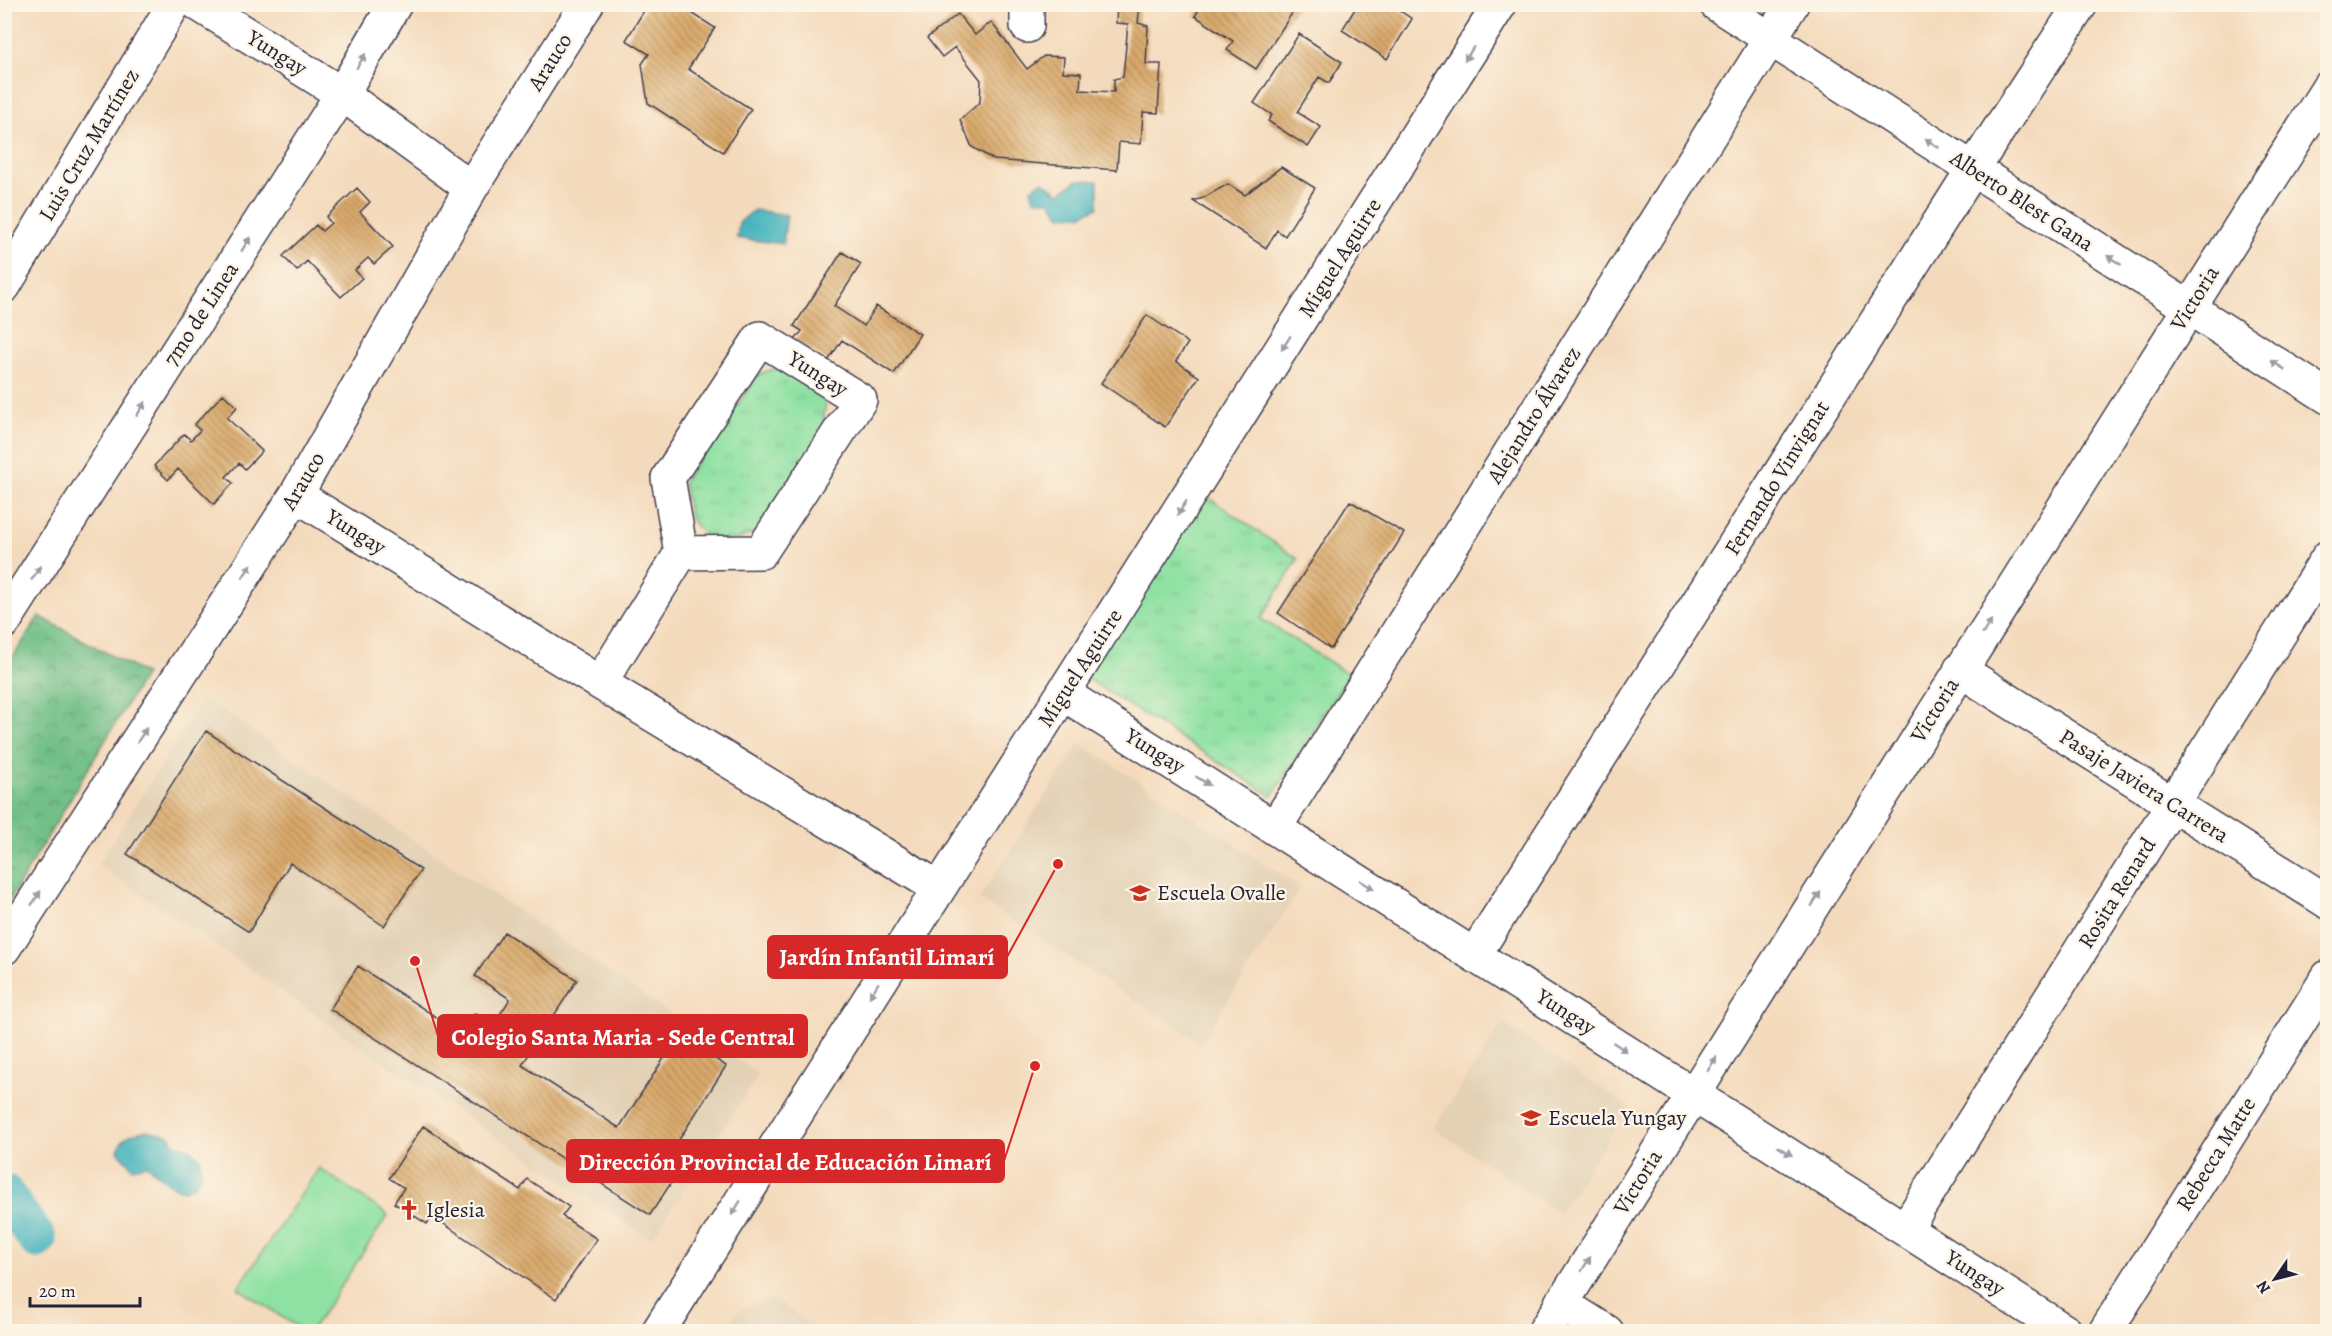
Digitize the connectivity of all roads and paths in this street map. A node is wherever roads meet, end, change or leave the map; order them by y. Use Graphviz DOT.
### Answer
graph roads {
  1 [pos="174,4"];
  2 [pos="198,4"];
  3 [pos="395,4"];
  4 [pos="587,4"];
  5 [pos="1500,4"];
  6 [pos="1716,4"];
  7 [pos="1792,4"];
  8 [pos="2081,4"];
  9 [pos="1771,39"];
  10 [pos="2328,88"];
  11 [pos="342,94"];
  12 [pos="1973,169"];
  13 [pos="471,188"];
  14 [pos="4,286"];
  15 [pos="2189,308"];
  16 [pos="2328,397"];
  17 [pos="296,495"];
  18 [pos="681,553"];
  19 [pos="2328,557"];
  20 [pos="4,622"];
  21 [pos="1960,670"];
  22 [pos="600,683"];
  23 [pos="1064,694"];
  24 [pos="2173,804"];
  25 [pos="1276,826"];
  26 [pos="939,888"];
  27 [pos="2328,902"];
  28 [pos="4,948"];
  29 [pos="1475,954"];
  30 [pos="2328,977"];
  31 [pos="1694,1093"];
  32 [pos="1906,1228"];
  33 [pos="1561,1303"];
  34 [pos="658,1332"];
  35 [pos="1544,1332"];
  36 [pos="1607,1332"];
  37 [pos="2066,1332"];
  38 [pos="2105,1332"];
  1 -- 14 [label="street, Luis Cruz Martínez"];
  2 -- 11 [label="street, Yungay"];
  11 -- 3 [label="street, 7mo de Linea, one-way"];
  4 -- 13 [label="street, Arauco"];
  5 -- 23 [label="street, Miguel Aguirre, one-way"];
  6 -- 9 [label="street, Alberto Blest Gana"];
  7 -- 9 [label="street, Alejandro Álvarez"];
  8 -- 12 [label="street, Fernando Vinvignat"];
  12 -- 9 [label="street, Alberto Blest Gana, one-way"];
  9 -- 25 [label="street, Alejandro Álvarez"];
  10 -- 15 [label="street, Victoria"];
  11 -- 13 [label="street, Yungay"];
  20 -- 11 [label="street, 7mo de Linea, one-way"];
  15 -- 12 [label="street, Alberto Blest Gana, one-way"];
  12 -- 29 [label="street, Fernando Vinvignat"];
  13 -- 17 [label="street, Arauco"];
  16 -- 15 [label="street, Alberto Blest Gana, one-way"];
  21 -- 15 [label="street, Victoria, one-way"];
  17 -- 22 [label="street, Yungay"];
  28 -- 17 [label="street, Arauco, one-way"];
  18 -- 18 [label="street, Yungay"];
  18 -- 22 [label="street"];
  19 -- 24 [label="street, Rosita Renard"];
  21 -- 24 [label="street, Pasaje Javiera Carrera"];
  31 -- 21 [label="street, Victoria, one-way"];
  22 -- 26 [label="street, Yungay"];
  23 -- 25 [label="street, Yungay, one-way"];
  23 -- 26 [label="street, Miguel Aguirre"];
  24 -- 27 [label="street, Pasaje Javiera Carrera"];
  24 -- 32 [label="street, Rosita Renard"];
  25 -- 29 [label="street, Yungay, one-way"];
  26 -- 34 [label="street, Miguel Aguirre, one-way"];
  29 -- 31 [label="street, Yungay, one-way"];
  30 -- 38 [label="street, Rebecca Matte"];
  31 -- 32 [label="street, Yungay, one-way"];
  33 -- 31 [label="street, Victoria, one-way"];
  32 -- 37 [label="street, Yungay"];
  33 -- 35 [label="street, Victoria"];
  33 -- 36 [label="street"];
}
